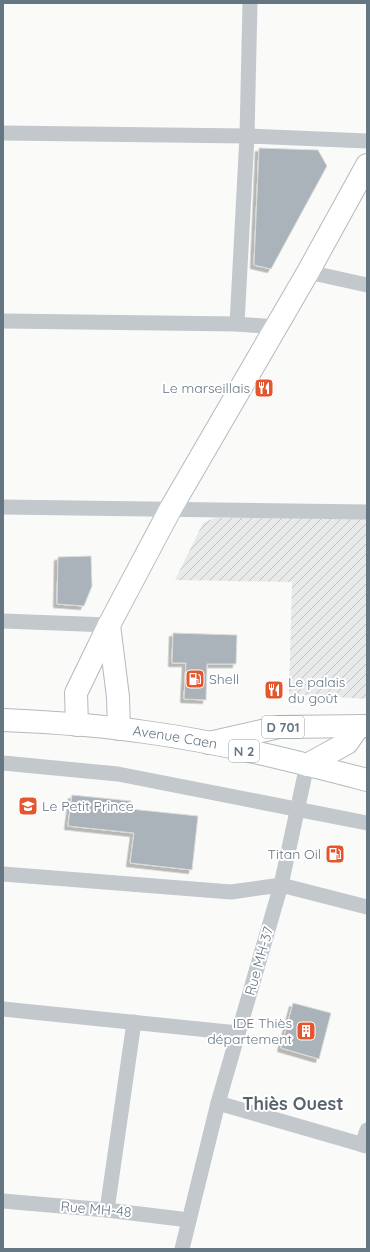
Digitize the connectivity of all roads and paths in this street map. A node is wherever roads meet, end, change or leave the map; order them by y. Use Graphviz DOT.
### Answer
graph roads {
  1 [pos="250,3"];
  2 [pos="3,133"];
  3 [pos="247,136"];
  4 [pos="367,141"];
  5 [pos="367,165"];
  6 [pos="308,272"];
  7 [pos="367,285"];
  8 [pos="3,320"];
  9 [pos="236,324"];
  10 [pos="276,327"];
  11 [pos="3,506"];
  12 [pos="171,508"];
  13 [pos="367,512"];
  14 [pos="3,621"];
  15 [pos="109,625"];
  16 [pos="3,720"];
  17 [pos="77,725"];
  18 [pos="363,726"];
  19 [pos="119,729"];
  20 [pos="209,743"];
  21 [pos="3,762"];
  22 [pos="307,765"];
  23 [pos="367,780"];
  24 [pos="297,809"];
  25 [pos="367,823"];
  26 [pos="3,874"];
  27 [pos="281,885"];
  28 [pos="367,907"];
  29 [pos="3,1009"];
  30 [pos="134,1022"];
  31 [pos="238,1033"];
  32 [pos="218,1103"];
  33 [pos="367,1130"];
  34 [pos="365,1146"];
  35 [pos="3,1201"];
  36 [pos="107,1210"];
  37 [pos="189,1220"];
  38 [pos="182,1249"];
  1 -- 3 [label="street"];
  2 -- 3 [label="street"];
  3 -- 4 [label="street"];
  3 -- 9 [label="street"];
  5 -- 6 [label="main road"];
  6 -- 7 [label="street"];
  6 -- 10 [label="main road"];
  8 -- 9 [label="street"];
  9 -- 10 [label="street"];
  10 -- 12 [label="main road"];
  11 -- 12 [label="street"];
  12 -- 13 [label="street"];
  12 -- 15 [label="main road"];
  14 -- 15 [label="street"];
  15 -- 17 [label="main road"];
  15 -- 19 [label="main road"];
  16 -- 17 [label="main road, Avenue Caen / N 2"];
  17 -- 19 [label="main road, Avenue Caen / N 2"];
  18 -- 20 [label="main road, D 701"];
  18 -- 22 [label="main road"];
  19 -- 20 [label="main road, Avenue Caen / N 2"];
  20 -- 22 [label="main road, Avenue Caen / N 2"];
  21 -- 24 [label="street"];
  22 -- 23 [label="main road, Avenue Caen / N 2"];
  22 -- 24 [label="street, Rue MH-37"];
  24 -- 25 [label="street"];
  24 -- 27 [label="street, Rue MH-37"];
  26 -- 27 [label="street"];
  27 -- 28 [label="street"];
  27 -- 31 [label="street, Rue MH-37"];
  29 -- 30 [label="street"];
  30 -- 31 [label="street"];
  30 -- 36 [label="street"];
  31 -- 32 [label="street, Rue MH-37"];
  32 -- 34 [label="street"];
  32 -- 37 [label="street, Rue MH-37"];
  33 -- 34 [label="street"];
  35 -- 36 [label="street, Rue MH-48"];
  36 -- 37 [label="street, Rue MH-48"];
  37 -- 38 [label="street, Rue MH-37"];
}
